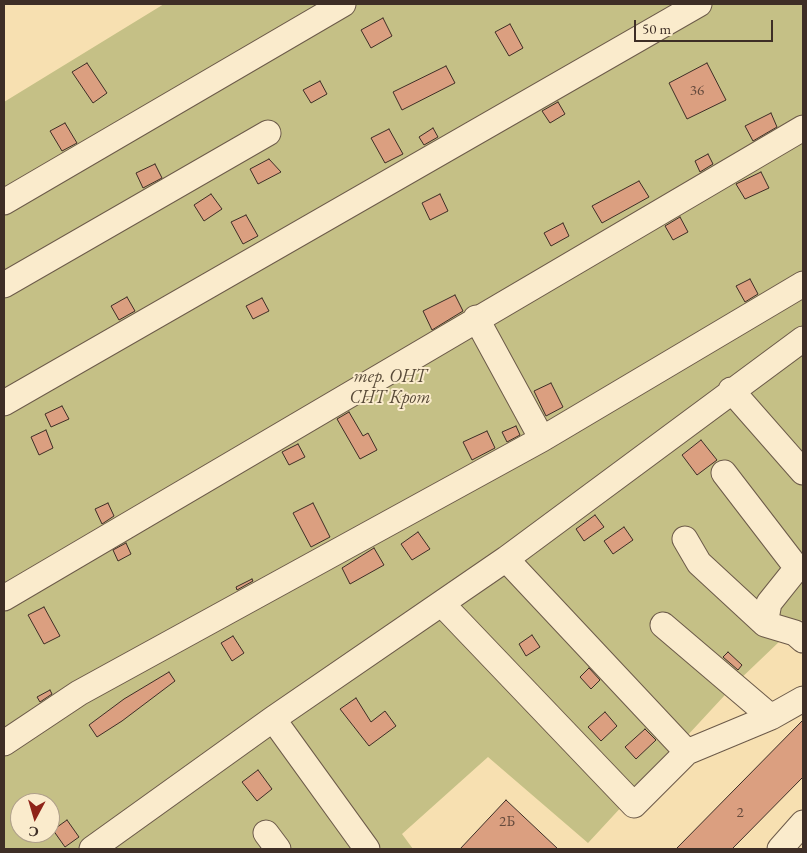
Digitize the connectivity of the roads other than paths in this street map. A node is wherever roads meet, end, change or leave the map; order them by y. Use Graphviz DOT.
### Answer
graph roads {
  1 [pos="342,4"];
  2 [pos="699,4"];
  3 [pos="803,128"];
  4 [pos="268,133"];
  5 [pos="4,202"];
  6 [pos="803,284"];
  7 [pos="4,286"];
  8 [pos="476,318"];
  9 [pos="803,339"];
  10 [pos="732,390"];
  11 [pos="4,403"];
  12 [pos="542,439"];
  13 [pos="803,472"];
  14 [pos="724,473"];
  15 [pos="685,539"];
  16 [pos="506,559"];
  17 [pos="4,598"];
  18 [pos="442,604"];
  19 [pos="765,624"];
  20 [pos="663,625"];
  21 [pos="800,633"];
  22 [pos="803,699"];
  23 [pos="771,717"];
  24 [pos="273,719"];
  25 [pos="4,743"];
  26 [pos="687,752"];
  27 [pos="803,823"];
  28 [pos="93,849"];
  29 [pos="367,849"];
  30 [pos="780,849"];
  1 -- 5 [label="street"];
  2 -- 11 [label="street"];
  3 -- 8 [label="street"];
  4 -- 7 [label="street"];
  6 -- 12 [label="street"];
  8 -- 12 [label="street"];
  8 -- 17 [label="street"];
  9 -- 10 [label="street"];
  10 -- 13 [label="street"];
  10 -- 16 [label="street"];
  12 -- 25 [label="street"];
  14 -- 19 [label="street"];
  15 -- 19 [label="street"];
  16 -- 18 [label="street"];
  16 -- 26 [label="street"];
  18 -- 24 [label="street"];
  18 -- 26 [label="street"];
  19 -- 21 [label="street"];
  20 -- 23 [label="street"];
  22 -- 23 [label="street"];
  23 -- 26 [label="street"];
  24 -- 28 [label="street"];
  24 -- 29 [label="street"];
  27 -- 30 [label="street"];
}
